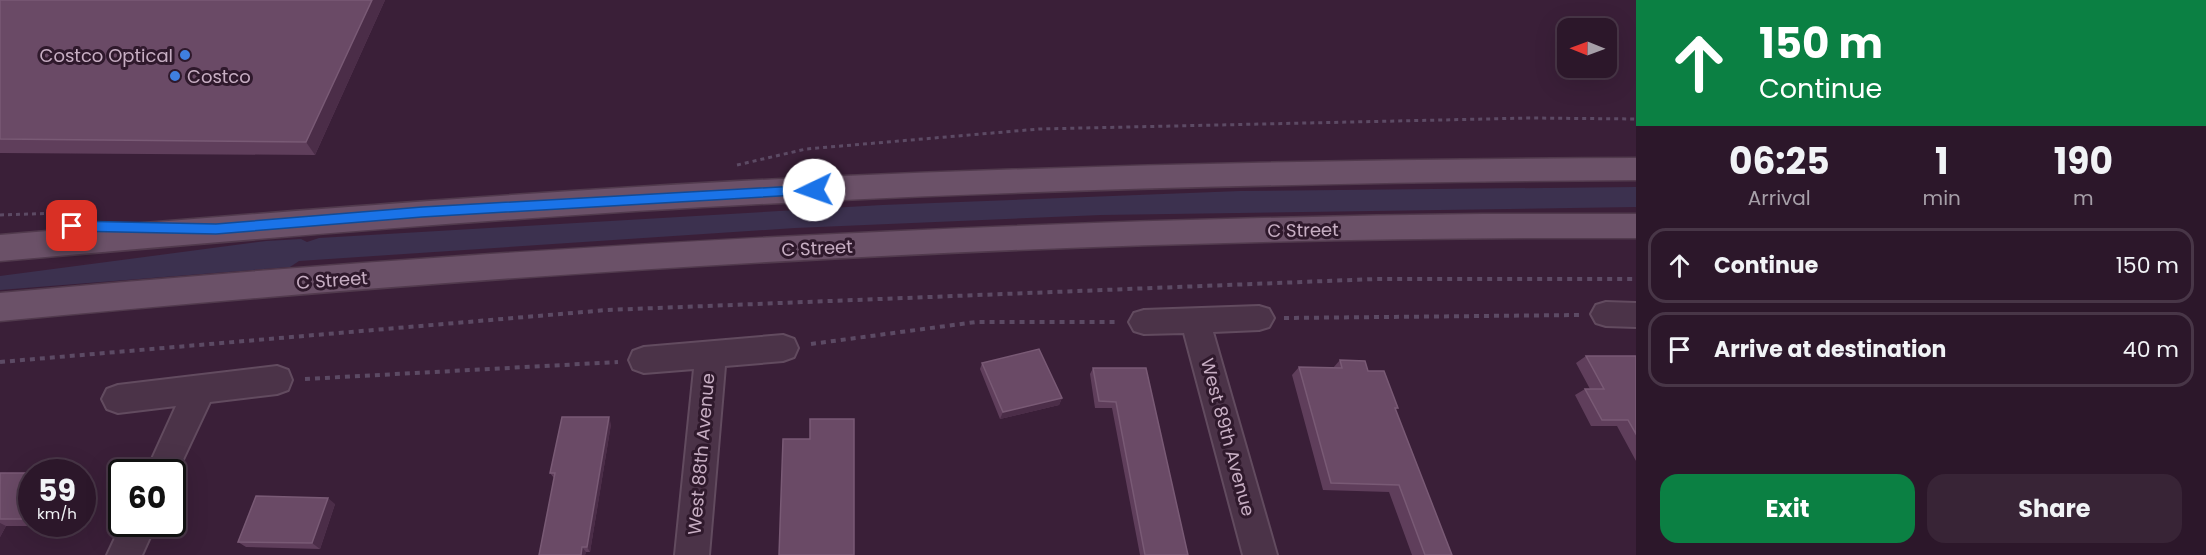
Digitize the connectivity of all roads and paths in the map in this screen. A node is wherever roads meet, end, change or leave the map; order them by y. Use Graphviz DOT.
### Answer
graph roads {
  1 [pos="1636,119"];
  2 [pos="736,165"];
  3 [pos="1636,170"];
  4 [pos="64,213"];
  5 [pos="0,215"];
  6 [pos="0,224"];
  7 [pos="1636,226"];
  8 [pos="216,229"];
  9 [pos="0,248"];
  10 [pos="1636,279"];
  11 [pos="0,308"];
  12 [pos="1606,314"];
  13 [pos="1636,315"];
  14 [pos="1259,318"];
  15 [pos="1195,320"];
  16 [pos="1144,322"];
  17 [pos="783,348"];
  18 [pos="711,352"];
  19 [pos="644,360"];
  20 [pos="0,362"];
  21 [pos="277,380"];
  22 [pos="199,391"];
  23 [pos="118,399"];
  24 [pos="168,459"];
  25 [pos="133,537"];
  26 [pos="124,555"];
  27 [pos="692,555"];
  28 [pos="1260,555"];
  1 -- 2 [label="path"];
  3 -- 8 [label="main road"];
  4 -- 5 [label="path"];
  6 -- 8 [label="main road"];
  7 -- 11 [label="main road, C Street"];
  8 -- 9 [label="main road"];
  10 -- 20 [label="path"];
  12 -- 13 [label="street"];
  12 -- 14 [label="path"];
  14 -- 15 [label="street"];
  15 -- 16 [label="street"];
  15 -- 28 [label="street, West 89th Avenue"];
  16 -- 17 [label="path"];
  17 -- 18 [label="street"];
  18 -- 19 [label="street"];
  18 -- 27 [label="street, West 88th Avenue"];
  19 -- 21 [label="path"];
  21 -- 22 [label="street"];
  22 -- 23 [label="street"];
  22 -- 24 [label="street"];
  25 -- 26 [label="street"];
}
